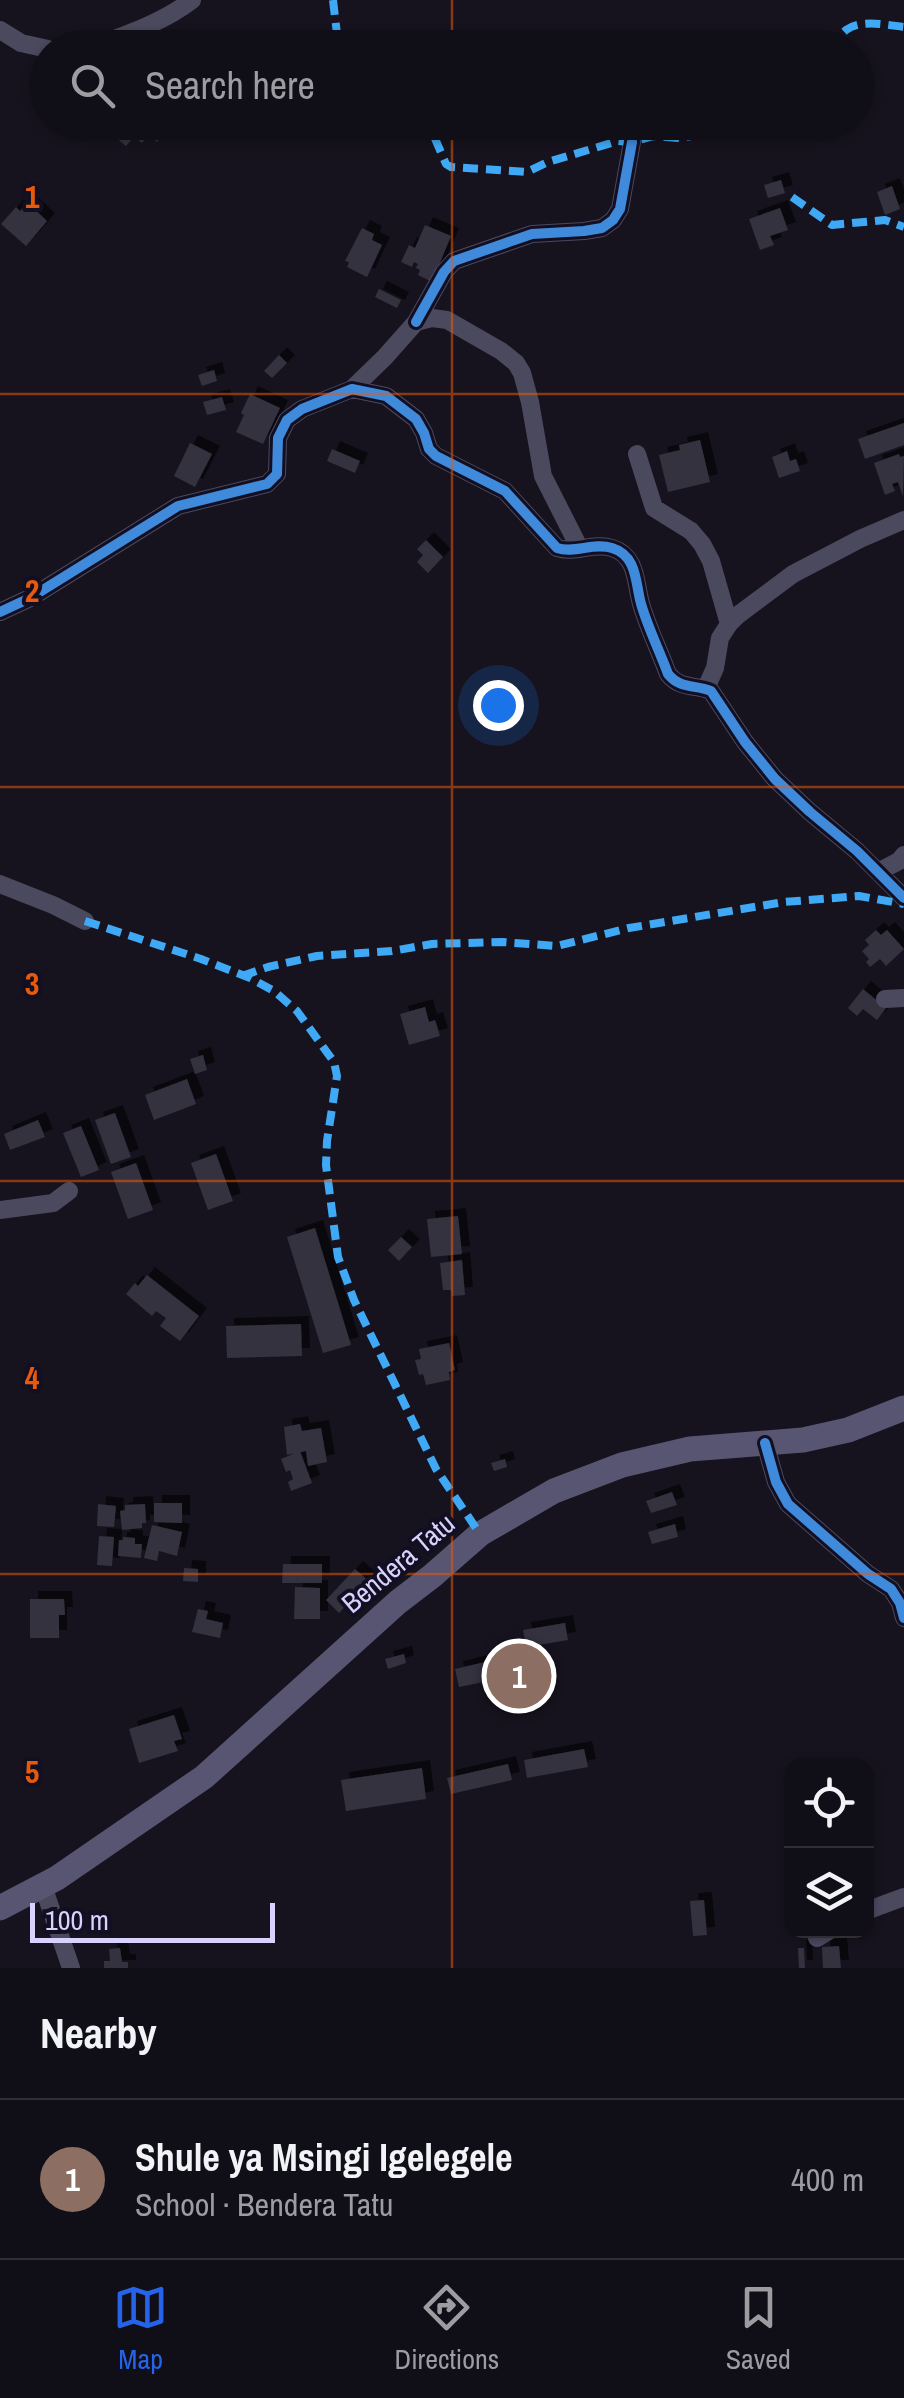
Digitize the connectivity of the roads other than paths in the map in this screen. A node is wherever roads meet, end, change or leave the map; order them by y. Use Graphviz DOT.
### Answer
graph roads {
  1 [pos="192,0"];
  2 [pos="0,30"];
  3 [pos="138,30"];
  4 [pos="30,45"];
  5 [pos="632,142"];
  6 [pos="416,322"];
  7 [pos="352,389"];
  8 [pos="637,454"];
  9 [pos="904,520"];
  10 [pos="580,550"];
  11 [pos="0,612"];
  12 [pos="729,624"];
  13 [pos="706,688"];
  14 [pos="904,855"];
  15 [pos="878,872"];
  16 [pos="0,884"];
  17 [pos="904,898"];
  18 [pos="85,921"];
  19 [pos="69,1191"];
  20 [pos="0,1210"];
  21 [pos="904,1408"];
  22 [pos="765,1443"];
  23 [pos="904,1618"];
  24 [pos="43,1886"];
  25 [pos="904,1898"];
  26 [pos="0,1908"];
  27 [pos="874,1908"];
  28 [pos="70,1968"];
  1 -- 3 [label="street"];
  2 -- 4 [label="street"];
  5 -- 6 [label="street"];
  6 -- 7 [label="street"];
  6 -- 10 [label="street"];
  7 -- 10 [label="street"];
  7 -- 11 [label="street"];
  8 -- 12 [label="street"];
  9 -- 12 [label="street"];
  10 -- 13 [label="street"];
  12 -- 13 [label="street"];
  13 -- 15 [label="street"];
  14 -- 15 [label="street"];
  15 -- 17 [label="street"];
  16 -- 18 [label="street"];
  19 -- 20 [label="street"];
  21 -- 22 [label="main road, Bendera Tatu"];
  22 -- 23 [label="street"];
  22 -- 24 [label="main road, Bendera Tatu"];
  24 -- 26 [label="main road, Bendera Tatu"];
  24 -- 28 [label="street"];
  25 -- 27 [label="street"];
}
